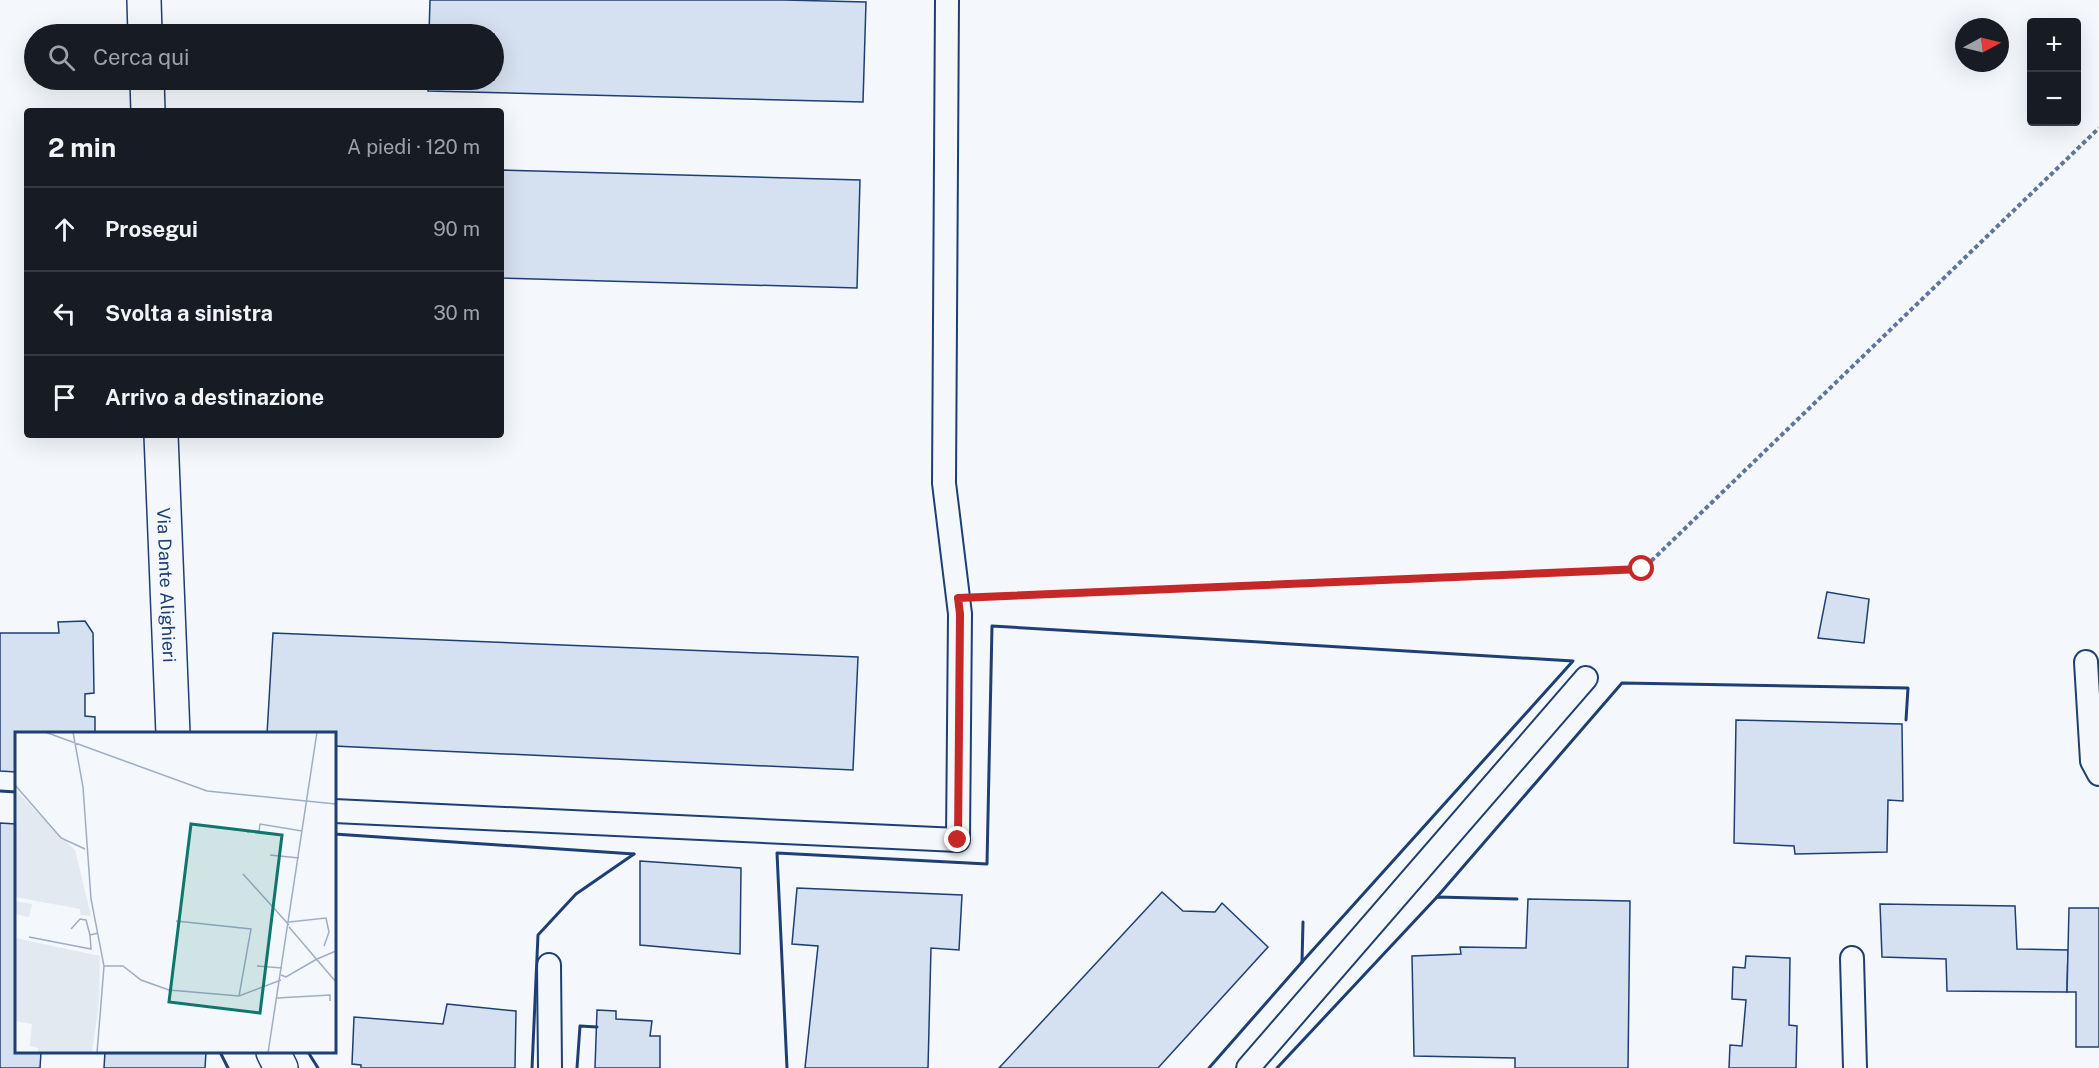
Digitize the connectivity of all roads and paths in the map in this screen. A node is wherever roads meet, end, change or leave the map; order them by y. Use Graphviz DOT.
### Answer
graph roads {
  1 [pos="144,0"];
  2 [pos="947,0"];
  3 [pos="145,24"];
  4 [pos="147,90"];
  5 [pos="148,108"];
  6 [pos="2099,128"];
  7 [pos="161,438"];
  8 [pos="958,598"];
  9 [pos="2086,662"];
  10 [pos="1586,678"];
  11 [pos="173,732"];
  12 [pos="2099,774"];
  13 [pos="336,811"];
  14 [pos="1852,958"];
  15 [pos="549,965"];
  16 [pos="274,1053"];
  17 [pos="281,1068"];
  18 [pos="550,1068"];
  19 [pos="1248,1068"];
  20 [pos="1855,1068"];
  1 -- 3 [label="street"];
  2 -- 8 [label="lane"];
  4 -- 5 [label="street"];
  6 -- 8 [label="path"];
  7 -- 11 [label="street, Via Dante Alighieri"];
  8 -- 13 [label="lane"];
  9 -- 12 [label="lane"];
  10 -- 19 [label="lane"];
  14 -- 20 [label="lane"];
  15 -- 18 [label="lane"];
  16 -- 17 [label="street"];
}
